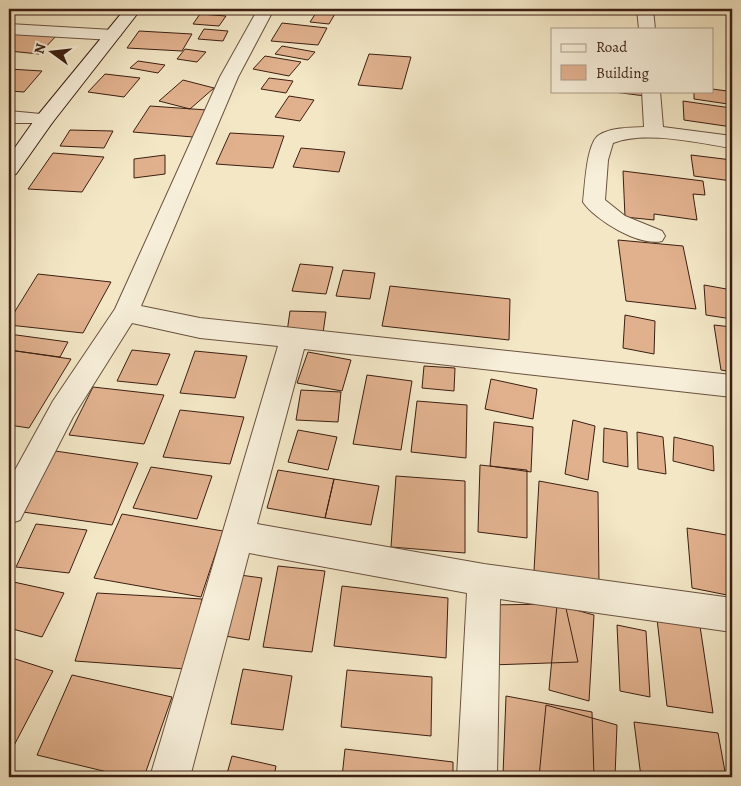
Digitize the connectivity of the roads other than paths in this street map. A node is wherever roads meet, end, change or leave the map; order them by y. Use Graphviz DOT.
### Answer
graph roads {
  1 [pos="133,9"];
  2 [pos="266,9"];
  3 [pos="646,9"];
  4 [pos="647,28"];
  5 [pos="9,29"];
  6 [pos="113,35"];
  7 [pos="652,92"];
  8 [pos="9,117"];
  9 [pos="45,119"];
  10 [pos="654,132"];
  11 [pos="732,142"];
  12 [pos="9,170"];
  13 [pos="654,236"];
  14 [pos="126,312"];
  15 [pos="294,337"];
  16 [pos="732,386"];
  17 [pos="9,510"];
  18 [pos="239,536"];
  19 [pos="484,580"];
  20 [pos="732,615"];
  21 [pos="170,777"];
  22 [pos="477,777"];
  1 -- 6 [label="street"];
  2 -- 14 [label="street"];
  3 -- 4 [label="street"];
  5 -- 6 [label="street"];
  6 -- 9 [label="street"];
  7 -- 10 [label="street"];
  8 -- 9 [label="street"];
  9 -- 12 [label="street"];
  10 -- 11 [label="street"];
  10 -- 13 [label="street"];
  14 -- 15 [label="street"];
  14 -- 17 [label="street"];
  15 -- 16 [label="street"];
  15 -- 18 [label="street"];
  18 -- 19 [label="street"];
  18 -- 21 [label="street"];
  19 -- 20 [label="street"];
  19 -- 22 [label="street"];
}
